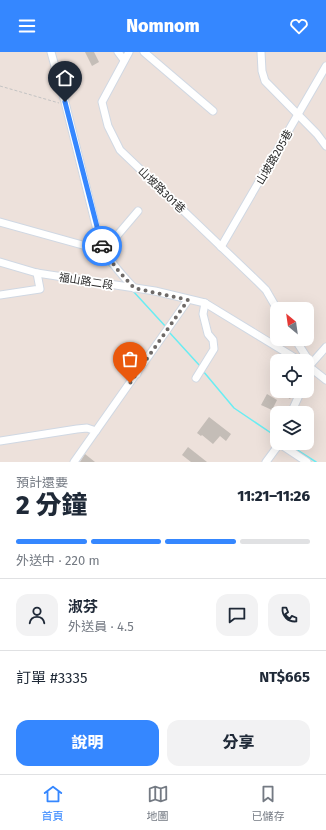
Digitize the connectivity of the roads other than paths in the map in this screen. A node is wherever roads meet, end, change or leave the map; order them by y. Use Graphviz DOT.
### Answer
graph roads {
  1 [pos="51,52"];
  2 [pos="118,52"];
  3 [pos="129,52"];
  4 [pos="144,52"];
  5 [pos="261,52"];
  6 [pos="124,60"];
  7 [pos="326,66"];
  8 [pos="213,111"];
  9 [pos="298,115"];
  10 [pos="326,146"];
  11 [pos="138,211"];
  12 [pos="0,222"];
  13 [pos="221,247"];
  14 [pos="104,251"];
  15 [pos="0,262"];
  16 [pos="37,273"];
  17 [pos="134,288"];
  18 [pos="0,295"];
  19 [pos="188,300"];
  20 [pos="273,302"];
  21 [pos="205,303"];
  22 [pos="326,347"];
  23 [pos="289,354"];
  24 [pos="121,361"];
  25 [pos="314,361"];
  26 [pos="314,370"];
  27 [pos="137,374"];
  28 [pos="196,378"];
  29 [pos="326,380"];
  30 [pos="96,431"];
  31 [pos="0,441"];
  32 [pos="275,450"];
  33 [pos="289,450"];
  34 [pos="74,462"];
  35 [pos="266,462"];
  36 [pos="307,462"];
  1 -- 14 [label="street"];
  2 -- 6 [label="street"];
  3 -- 6 [label="street, 山坡路301巷"];
  4 -- 8 [label="street"];
  5 -- 9 [label="street"];
  6 -- 13 [label="street, 山坡路301巷"];
  7 -- 9 [label="street, 山坡路205巷"];
  9 -- 10 [label="street"];
  9 -- 13 [label="street, 山坡路205巷"];
  11 -- 14 [label="street"];
  12 -- 14 [label="street"];
  13 -- 20 [label="street, 山坡路301巷"];
  14 -- 17 [label="street"];
  15 -- 16 [label="street, 福山路二段"];
  16 -- 17 [label="street, 福山路二段"];
  16 -- 18 [label="street"];
  17 -- 19 [label="street, 福山路二段"];
  19 -- 21 [label="street, 福山路二段"];
  19 -- 27 [label="street"];
  21 -- 23 [label="street, 福山路二段"];
  21 -- 28 [label="street"];
  22 -- 25 [label="street"];
  24 -- 27 [label="street"];
  26 -- 29 [label="street"];
  27 -- 30 [label="street"];
  30 -- 31 [label="street"];
  30 -- 34 [label="street"];
  32 -- 35 [label="street"];
  33 -- 36 [label="street"];
}
